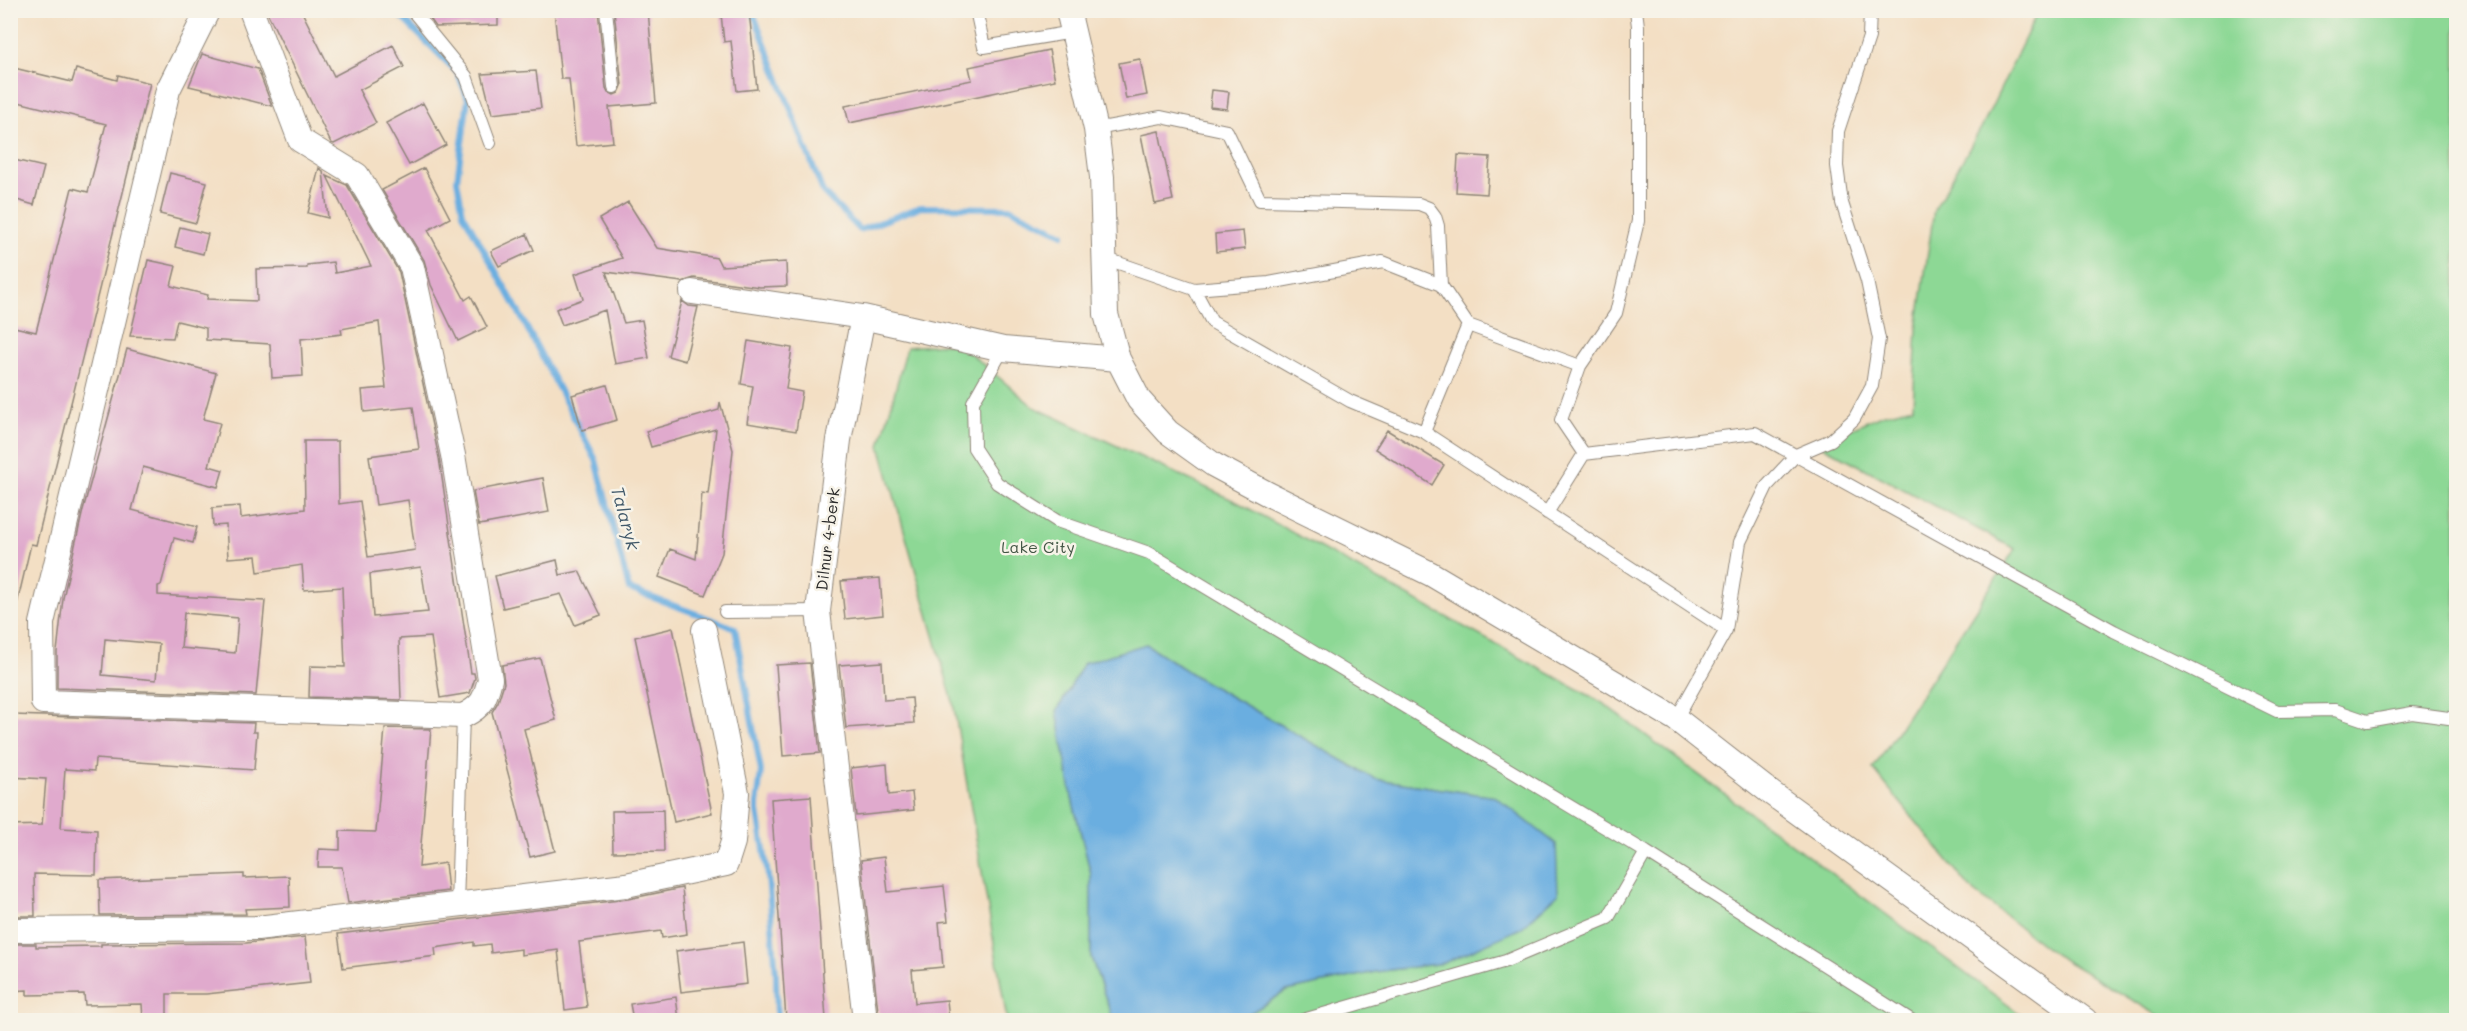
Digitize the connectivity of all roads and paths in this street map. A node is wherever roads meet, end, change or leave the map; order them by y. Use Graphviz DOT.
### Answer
graph roads {
  1 [pos="208,10"];
  2 [pos="251,10"];
  3 [pos="412,10"];
  4 [pos="606,10"];
  5 [pos="976,10"];
  6 [pos="1636,10"];
  7 [pos="1870,10"];
  8 [pos="1071,21"];
  9 [pos="614,87"];
  10 [pos="1096,129"];
  11 [pos="490,143"];
  12 [pos="1104,258"];
  13 [pos="1441,285"];
  14 [pos="1194,289"];
  15 [pos="692,292"];
  16 [pos="862,317"];
  17 [pos="1468,325"];
  18 [pos="1003,349"];
  19 [pos="1118,359"];
  20 [pos="1580,366"];
  21 [pos="1424,432"];
  22 [pos="1584,454"];
  23 [pos="1796,455"];
  24 [pos="1547,513"];
  25 [pos="725,612"];
  26 [pos="818,612"];
  27 [pos="705,630"];
  28 [pos="1726,630"];
  29 [pos="463,716"];
  30 [pos="1676,719"];
  31 [pos="2457,719"];
  32 [pos="1646,852"];
  33 [pos="457,905"];
  34 [pos="10,930"];
  35 [pos="865,1020"];
  36 [pos="1303,1020"];
  37 [pos="1911,1020"];
  38 [pos="2085,1020"];
  1 -- 29 [label="street"];
  2 -- 29 [label="street"];
  3 -- 11 [label="lane"];
  4 -- 9 [label="lane"];
  5 -- 8 [label="lane"];
  6 -- 20 [label="lane"];
  7 -- 23 [label="lane"];
  8 -- 10 [label="street"];
  10 -- 12 [label="street"];
  10 -- 13 [label="lane"];
  12 -- 14 [label="lane"];
  12 -- 19 [label="street"];
  13 -- 14 [label="lane"];
  13 -- 17 [label="lane"];
  14 -- 21 [label="lane"];
  15 -- 16 [label="street"];
  16 -- 18 [label="street"];
  16 -- 26 [label="street, Dilnur 4-berk"];
  17 -- 20 [label="lane"];
  17 -- 21 [label="lane"];
  18 -- 19 [label="street"];
  18 -- 32 [label="lane"];
  19 -- 30 [label="street"];
  20 -- 22 [label="lane"];
  21 -- 24 [label="lane"];
  22 -- 23 [label="lane"];
  22 -- 24 [label="lane"];
  23 -- 28 [label="lane"];
  23 -- 31 [label="lane"];
  24 -- 28 [label="lane"];
  25 -- 26 [label="lane"];
  26 -- 35 [label="street, Dilnur 4-berk"];
  27 -- 33 [label="street"];
  28 -- 30 [label="lane"];
  29 -- 33 [label="lane"];
  30 -- 38 [label="street"];
  32 -- 36 [label="lane"];
  32 -- 37 [label="lane"];
  33 -- 34 [label="street"];
}
